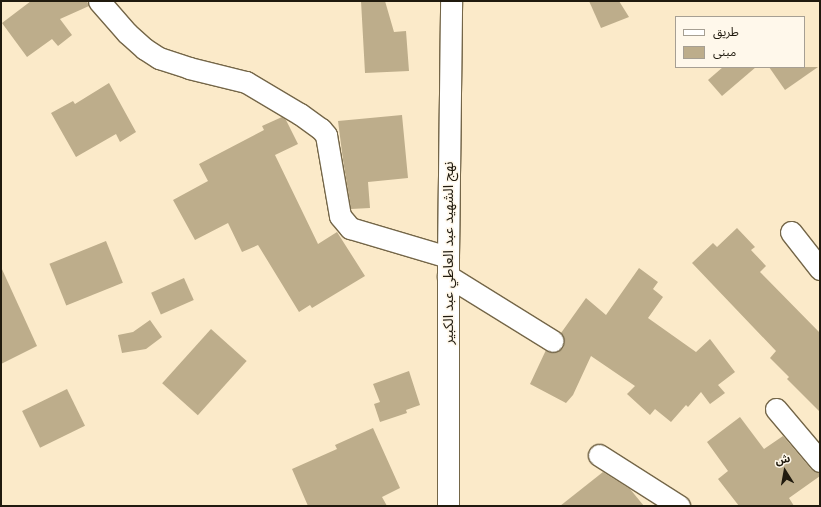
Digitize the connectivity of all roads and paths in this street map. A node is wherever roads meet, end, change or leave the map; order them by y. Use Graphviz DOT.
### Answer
graph roads {
  1 [pos="99,1"];
  2 [pos="451,1"];
  3 [pos="791,232"];
  4 [pos="448,267"];
  5 [pos="820,269"];
  6 [pos="553,341"];
  7 [pos="776,409"];
  8 [pos="599,455"];
  9 [pos="820,461"];
  10 [pos="448,506"];
  11 [pos="679,506"];
  1 -- 4 [label="street"];
  2 -- 4 [label="street, نهج الشهيد عبد العاطي عبد الكبير"];
  3 -- 5 [label="street"];
  4 -- 6 [label="street"];
  4 -- 10 [label="street, نهج الشهيد عبد العاطي عبد الكبير"];
  7 -- 9 [label="street"];
  8 -- 11 [label="street"];
}
